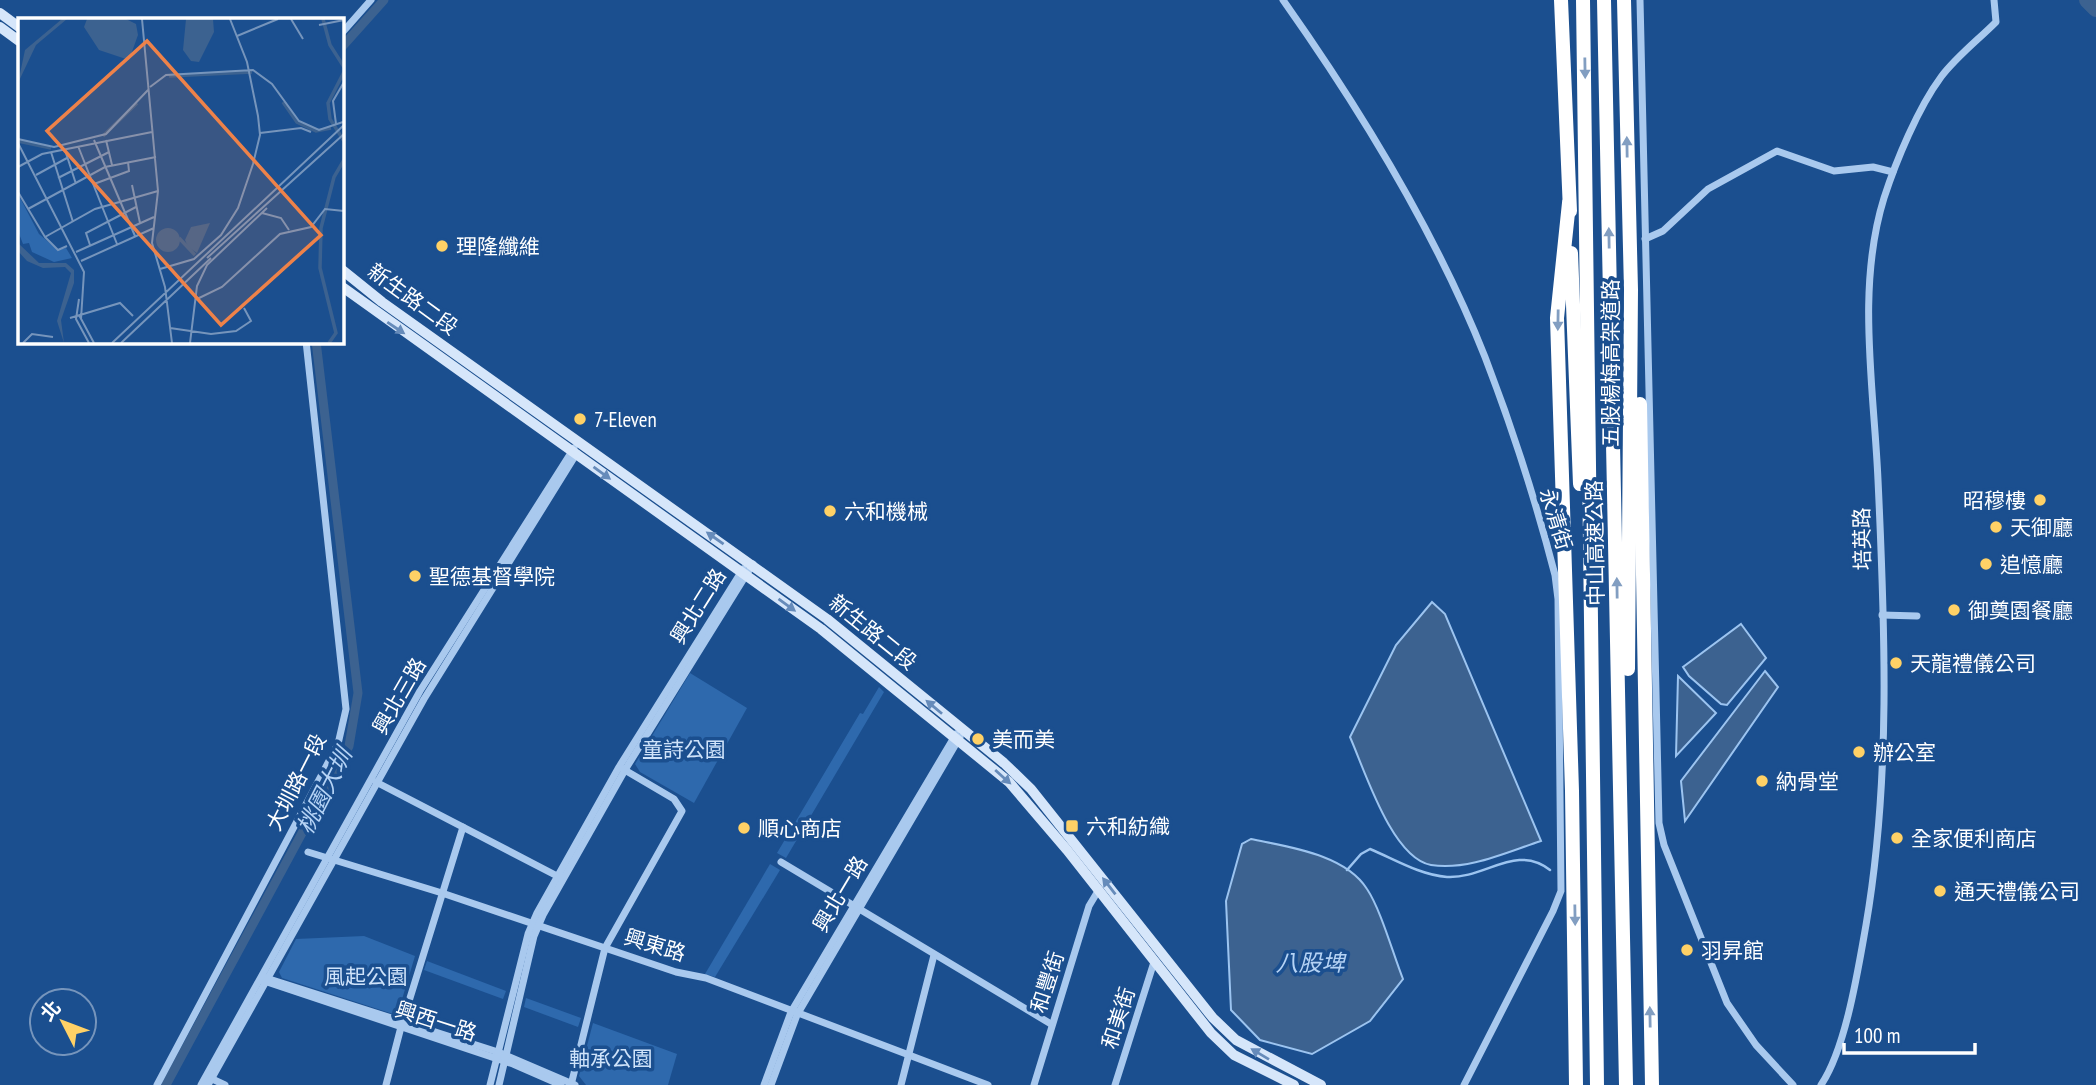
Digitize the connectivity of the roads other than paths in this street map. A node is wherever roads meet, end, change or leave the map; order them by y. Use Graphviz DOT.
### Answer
graph roads {
  1 [pos="371,0"];
  2 [pos="1283,0"];
  3 [pos="1561,0"];
  4 [pos="1583,0"];
  5 [pos="1604,0"];
  6 [pos="1623,0"];
  7 [pos="1640,0"];
  8 [pos="1994,0"];
  9 [pos="0,13"];
  10 [pos="18,26"];
  11 [pos="0,27"];
  12 [pos="343,32"];
  13 [pos="18,40"];
  14 [pos="1894,172"];
  15 [pos="1569,203"];
  16 [pos="1645,239"];
  17 [pos="343,270"];
  18 [pos="343,287"];
  19 [pos="1631,290"];
  20 [pos="306,343"];
  21 [pos="579,442"];
  22 [pos="574,453"];
  23 [pos="753,564"];
  24 [pos="743,573"];
  25 [pos="1882,615"];
  26 [pos="1917,616"];
  27 [pos="958,736"];
  28 [pos="622,769"];
  29 [pos="375,782"];
  30 [pos="1592,797"];
  31 [pos="463,827"];
  32 [pos="308,852"];
  33 [pos="1623,852"];
  34 [pos="331,858"];
  35 [pos="780,862"];
  36 [pos="561,877"];
  37 [pos="1098,891"];
  38 [pos="442,893"];
  39 [pos="856,908"];
  40 [pos="536,924"];
  41 [pos="605,948"];
  42 [pos="934,955"];
  43 [pos="1154,962"];
  44 [pos="265,980"];
  45 [pos="794,1014"];
  46 [pos="402,1024"];
  47 [pos="1051,1024"];
  48 [pos="908,1055"];
  49 [pos="501,1057"];
  50 [pos="209,1080"];
  51 [pos="573,1084"];
  52 [pos="157,1085"];
  53 [pos="201,1085"];
  54 [pos="225,1085"];
  55 [pos="386,1085"];
  56 [pos="490,1085"];
  57 [pos="499,1085"];
  58 [pos="561,1085"];
  59 [pos="764,1085"];
  60 [pos="771,1085"];
  61 [pos="901,1085"];
  62 [pos="988,1085"];
  63 [pos="1034,1085"];
  64 [pos="1115,1085"];
  65 [pos="1294,1085"];
  66 [pos="1321,1085"];
  67 [pos="1464,1085"];
  68 [pos="1576,1085"];
  69 [pos="1597,1085"];
  70 [pos="1626,1085"];
  71 [pos="1651,1085"];
  72 [pos="1793,1085"];
  73 [pos="1821,1085"];
  1 -- 12 [label="street"];
  2 -- 67 [label="street, 永清街"];
  3 -- 15 [label="highway, 五股楊梅高架道路"];
  4 -- 30 [label="highway, 中山高速公路, one-way"];
  33 -- 5 [label="highway, 中山高速公路, one-way"];
  19 -- 6 [label="highway, 五股楊梅高架道路, one-way"];
  7 -- 16 [label="street"];
  8 -- 14 [label="street, 培英路"];
  9 -- 10 [label="main road"];
  11 -- 13 [label="main road"];
  14 -- 16 [label="street"];
  14 -- 25 [label="street, 培英路"];
  15 -- 30 [label="highway, 五股楊梅高架道路"];
  15 -- 68 [label="highway, one-way"];
  16 -- 72 [label="street"];
  17 -- 21 [label="main road, 新生路二段"];
  18 -- 22 [label="main road, 新生路二段, one-way"];
  19 -- 33 [label="highway, 五股楊梅高架道路"];
  71 -- 19 [label="highway, one-way"];
  20 -- 52 [label="street, 大圳路一段"];
  21 -- 22 [label="street, 興北三路"];
  23 -- 21 [label="main road, 新生路二段, one-way"];
  22 -- 24 [label="main road, 新生路二段, one-way"];
  22 -- 29 [label="street, 興北三路"];
  23 -- 24 [label="street, 興北二路"];
  27 -- 23 [label="main road, 新生路二段, one-way"];
  24 -- 27 [label="main road, 新生路二段, one-way"];
  24 -- 28 [label="street, 興北二路"];
  25 -- 26 [label="street"];
  25 -- 73 [label="street, 培英路"];
  27 -- 37 [label="main road, 新生路二段, one-way"];
  27 -- 39 [label="street, 興北一路"];
  66 -- 27 [label="main road, 新生路二段, one-way"];
  28 -- 36 [label="street, 興北二路"];
  28 -- 41 [label="street"];
  29 -- 31 [label="street"];
  29 -- 34 [label="street, 興北三路"];
  30 -- 69 [label="highway, 中山高速公路"];
  31 -- 36 [label="street"];
  31 -- 38 [label="street"];
  32 -- 34 [label="street, 興東路"];
  33 -- 70 [label="highway, 中山高速公路"];
  34 -- 38 [label="street, 興東路"];
  34 -- 44 [label="street, 興北三路"];
  35 -- 39 [label="street"];
  36 -- 40 [label="street, 興北二路"];
  37 -- 43 [label="main road, 新生路二段"];
  37 -- 47 [label="street, 和豐街"];
  38 -- 40 [label="street, 興東路"];
  38 -- 46 [label="street"];
  39 -- 42 [label="street"];
  39 -- 45 [label="street, 興北一路"];
  40 -- 41 [label="street, 興東路"];
  40 -- 49 [label="street, 興北二路"];
  41 -- 45 [label="street, 興東路"];
  41 -- 51 [label="street"];
  42 -- 47 [label="street"];
  42 -- 48 [label="street"];
  43 -- 64 [label="street, 和美街"];
  43 -- 65 [label="main road, 新生路二段"];
  44 -- 46 [label="street, 興西一路"];
  44 -- 50 [label="street"];
  45 -- 48 [label="street, 興東路"];
  45 -- 59 [label="street"];
  45 -- 60 [label="street"];
  46 -- 49 [label="street, 興西一路"];
  46 -- 55 [label="street"];
  47 -- 63 [label="street, 和豐街"];
  48 -- 61 [label="street"];
  48 -- 62 [label="street, 興東路"];
  49 -- 51 [label="street"];
  49 -- 56 [label="street, 興北二路"];
  49 -- 57 [label="street, 興北二路"];
  49 -- 58 [label="street"];
  50 -- 53 [label="street"];
  50 -- 54 [label="street"];
}
